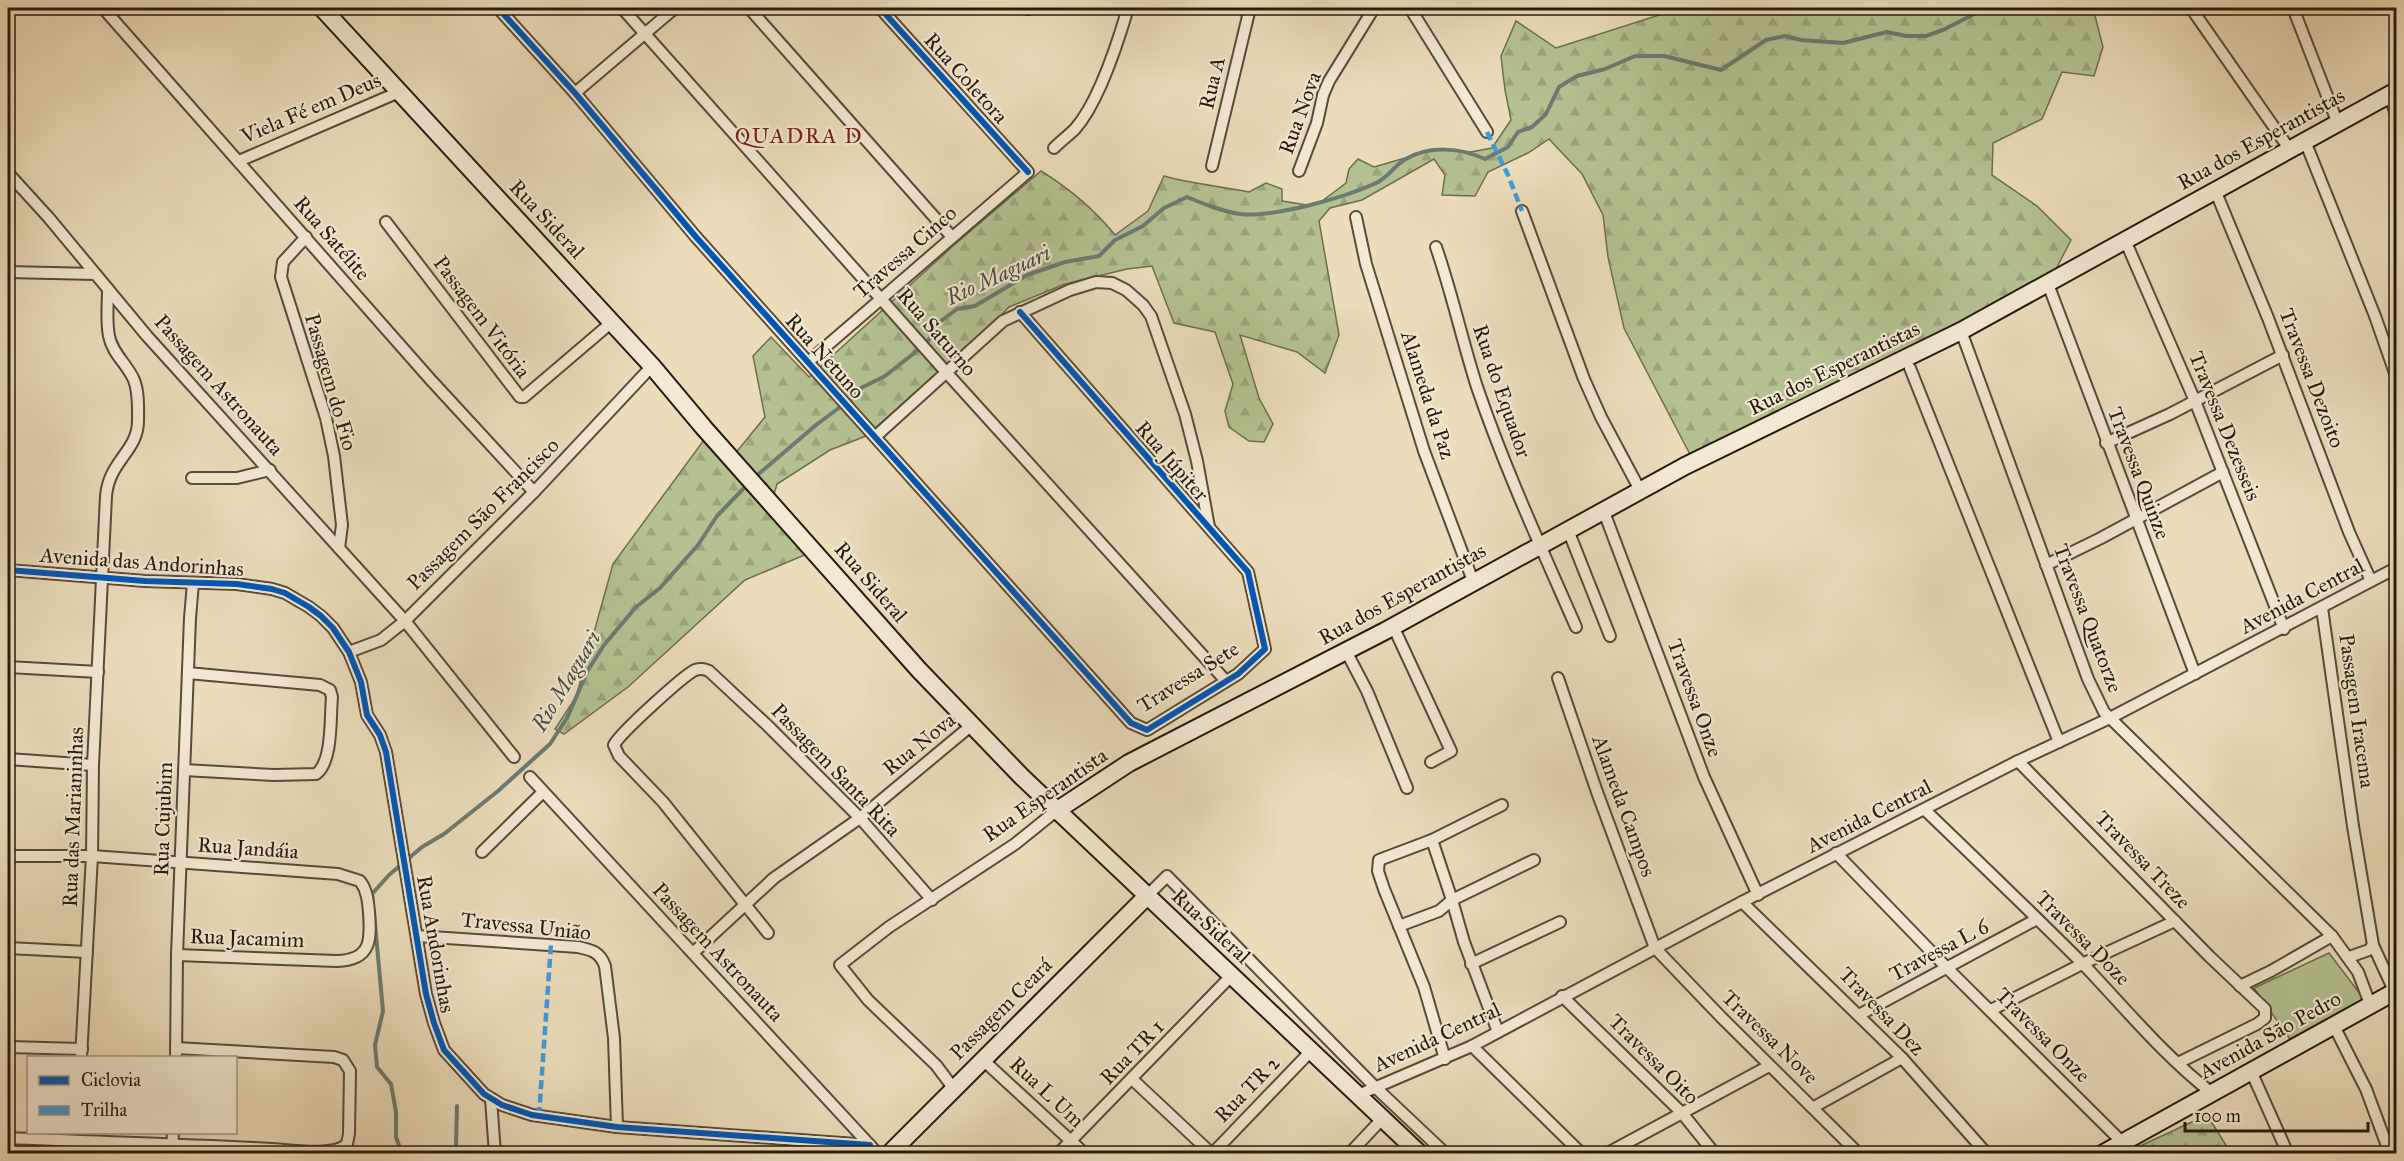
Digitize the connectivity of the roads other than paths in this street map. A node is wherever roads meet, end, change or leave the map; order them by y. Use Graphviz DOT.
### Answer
graph roads {
  1 [pos="103,8"];
  2 [pos="322,8"];
  3 [pos="498,8"];
  4 [pos="622,8"];
  5 [pos="675,8"];
  6 [pos="750,8"];
  7 [pos="880,8"];
  8 [pos="1128,8"];
  9 [pos="1250,8"];
  10 [pos="1374,8"];
  11 [pos="1410,8"];
  12 [pos="2191,8"];
  13 [pos="2293,8"];
  14 [pos="645,33"];
  15 [pos="399,92"];
  16 [pos="2393,92"];
  17 [pos="575,93"];
  18 [pos="2397,114"];
  19 [pos="2338,124"];
  20 [pos="1487,132"];
  21 [pos="2305,141"];
  22 [pos="1054,148"];
  23 [pos="2290,150"];
  24 [pos="239,161"];
  25 [pos="1212,166"];
  26 [pos="1028,171"];
  27 [pos="1299,171"];
  28 [pos="8,173"];
  29 [pos="2215,190"];
  30 [pos="1522,211"];
  31 [pos="1356,217"];
  32 [pos="386,222"];
  33 [pos="306,237"];
  34 [pos="952,237"];
  35 [pos="2125,240"];
  36 [pos="1436,247"];
  37 [pos="8,272"];
  38 [pos="95,274"];
  39 [pos="2048,284"];
  40 [pos="108,290"];
  41 [pos="882,298"];
  42 [pos="1020,312"];
  43 [pos="612,322"];
  44 [pos="1961,331"];
  45 [pos="2283,355"];
  46 [pos="808,362"];
  47 [pos="652,366"];
  48 [pos="1910,368"];
  49 [pos="946,372"];
  50 [pos="2397,376"];
  51 [pos="2194,401"];
  52 [pos="876,436"];
  53 [pos="2106,443"];
  54 [pos="270,470"];
  55 [pos="2223,472"];
  56 [pos="192,478"];
  57 [pos="534,492"];
  58 [pos="1641,492"];
  59 [pos="1604,512"];
  60 [pos="2135,520"];
  61 [pos="1209,528"];
  62 [pos="1568,530"];
  63 [pos="1539,545"];
  64 [pos="339,548"];
  65 [pos="2046,565"];
  66 [pos="2397,568"];
  67 [pos="8,570"];
  68 [pos="102,577"];
  69 [pos="1473,581"];
  70 [pos="2371,581"];
  71 [pos="193,582"];
  72 [pos="2322,608"];
  73 [pos="405,621"];
  74 [pos="1393,626"];
  75 [pos="1576,627"];
  76 [pos="2284,629"];
  77 [pos="1610,636"];
  78 [pos="1265,649"];
  79 [pos="1346,651"];
  80 [pos="349,652"];
  81 [pos="8,667"];
  82 [pos="98,672"];
  83 [pos="188,673"];
  84 [pos="2195,674"];
  85 [pos="1558,678"];
  86 [pos="1226,681"];
  87 [pos="1288,682"];
  88 [pos="2110,718"];
  89 [pos="1131,723"];
  90 [pos="974,724"];
  91 [pos="2059,742"];
  92 [pos="514,757"];
  93 [pos="8,759"];
  94 [pos="2018,761"];
  95 [pos="1431,762"];
  96 [pos="93,765"];
  97 [pos="184,770"];
  98 [pos="530,777"];
  99 [pos="1407,788"];
  100 [pos="543,792"];
  101 [pos="1502,805"];
  102 [pos="1925,810"];
  103 [pos="1056,811"];
  104 [pos="860,818"];
  105 [pos="1432,840"];
  106 [pos="482,852"];
  107 [pos="1836,853"];
  108 [pos="8,856"];
  109 [pos="92,856"];
  110 [pos="1534,860"];
  111 [pos="180,862"];
  112 [pos="1758,895"];
  113 [pos="1146,897"];
  114 [pos="932,900"];
  115 [pos="1452,900"];
  116 [pos="1742,902"];
  117 [pos="744,904"];
  118 [pos="2037,919"];
  119 [pos="2175,921"];
  120 [pos="1560,922"];
  121 [pos="1399,926"];
  122 [pos="768,933"];
  123 [pos="417,936"];
  124 [pos="2332,936"];
  125 [pos="2373,945"];
  126 [pos="8,948"];
  127 [pos="1654,948"];
  128 [pos="87,952"];
  129 [pos="693,953"];
  130 [pos="177,955"];
  131 [pos="2349,957"];
  132 [pos="316,960"];
  133 [pos="1471,964"];
  134 [pos="2082,964"];
  135 [pos="1948,969"];
  136 [pos="1231,976"];
  137 [pos="2240,986"];
  138 [pos="2396,993"];
  139 [pos="1562,996"];
  140 [pos="2370,1004"];
  141 [pos="1991,1010"];
  142 [pos="1859,1015"];
  143 [pos="2334,1026"];
  144 [pos="1498,1032"];
  145 [pos="1472,1046"];
  146 [pos="8,1047"];
  147 [pos="1310,1052"];
  148 [pos="82,1053"];
  149 [pos="176,1053"];
  150 [pos="1902,1058"];
  151 [pos="982,1059"];
  152 [pos="1445,1059"];
  153 [pos="2178,1063"];
  154 [pos="1769,1066"];
  155 [pos="2251,1071"];
  156 [pos="1132,1079"];
  157 [pos="1375,1087"];
  158 [pos="954,1089"];
  159 [pos="2213,1094"];
  160 [pos="1358,1095"];
  161 [pos="491,1099"];
  162 [pos="1814,1107"];
  163 [pos="1682,1113"];
  164 [pos="1382,1119"];
  165 [pos="617,1127"];
  166 [pos="78,1137"];
  167 [pos="8,1138"];
  168 [pos="1071,1141"];
  169 [pos="2122,1142"];
  170 [pos="172,1143"];
  171 [pos="870,1145"];
  172 [pos="1212,1153"];
  173 [pos="495,1154"];
  174 [pos="878,1154"];
  175 [pos="889,1154"];
  176 [pos="1058,1154"];
  177 [pos="1084,1154"];
  178 [pos="1349,1154"];
  179 [pos="1420,1154"];
  180 [pos="1446,1154"];
  181 [pos="1582,1154"];
  182 [pos="1606,1154"];
  183 [pos="1715,1154"];
  184 [pos="1859,1154"];
  185 [pos="1987,1154"];
  186 [pos="2102,1154"];
  187 [pos="2288,1154"];
  188 [pos="2390,1154"];
  1 -- 24 [label="street, Rua Satélite"];
  2 -- 15 [label="main road, Rua Sideral"];
  3 -- 17 [label="street, Rua Netuno"];
  4 -- 14 [label="street, Rua Saturno"];
  5 -- 14 [label="street"];
  6 -- 34 [label="street"];
  7 -- 26 [label="street, Rua Coletora"];
  8 -- 22 [label="street"];
  9 -- 25 [label="street, Rua A"];
  10 -- 27 [label="street, Rua Nova"];
  11 -- 20 [label="street"];
  12 -- 23 [label="street"];
  13 -- 19 [label="street"];
  14 -- 17 [label="street"];
  14 -- 41 [label="street, Rua Saturno"];
  15 -- 24 [label="street, Viela Fé em Deus"];
  15 -- 43 [label="main road, Rua Sideral"];
  16 -- 18 [label="street"];
  16 -- 19 [label="main road, Rua dos Esperantistas"];
  17 -- 46 [label="street, Rua Netuno"];
  19 -- 21 [label="main road, Rua dos Esperantistas"];
  21 -- 23 [label="main road, Rua dos Esperantistas"];
  21 -- 50 [label="street"];
  23 -- 29 [label="main road, Rua dos Esperantistas"];
  24 -- 33 [label="street, Rua Satélite"];
  26 -- 34 [label="street, Travessa Cinco"];
  28 -- 38 [label="street, Passagem Astronauta"];
  29 -- 35 [label="main road, Rua dos Esperantistas"];
  29 -- 45 [label="street, Travessa Dezoito"];
  30 -- 58 [label="street"];
  31 -- 69 [label="street, Alameda da Paz"];
  32 -- 43 [label="street, Passagem Vitória"];
  33 -- 57 [label="street, Rua Satélite"];
  33 -- 64 [label="street, Passagem do Fio"];
  34 -- 41 [label="street, Travessa Cinco"];
  35 -- 39 [label="main road, Rua dos Esperantistas"];
  35 -- 51 [label="street, Travessa Dezesseis"];
  36 -- 63 [label="street, Rua do Equador"];
  37 -- 38 [label="street"];
  38 -- 40 [label="street, Passagem Astronauta"];
  39 -- 44 [label="main road, Rua dos Esperantistas"];
  39 -- 53 [label="street, Travessa Quinze"];
  40 -- 54 [label="street, Passagem Astronauta"];
  40 -- 68 [label="street, Rua das Marianinhas"];
  41 -- 46 [label="street, Travessa Cinco"];
  41 -- 49 [label="street, Rua Saturno"];
  42 -- 49 [label="street"];
  42 -- 61 [label="street, Rua Júpiter"];
  42 -- 61 [label="street"];
  43 -- 47 [label="main road, Rua Sideral"];
  44 -- 58 [label="main road, Rua dos Esperantistas"];
  44 -- 65 [label="street, Travessa Quatorze"];
  45 -- 51 [label="street"];
  45 -- 70 [label="street, Travessa Dezoito"];
  46 -- 52 [label="street, Rua Netuno"];
  47 -- 57 [label="street, Passagem São Francisco"];
  47 -- 90 [label="main road, Rua Sideral"];
  48 -- 91 [label="street"];
  49 -- 52 [label="street"];
  49 -- 86 [label="street, Rua Saturno"];
  51 -- 53 [label="street"];
  51 -- 55 [label="street, Travessa Dezesseis"];
  52 -- 89 [label="street, Rua Netuno"];
  53 -- 60 [label="street, Travessa Quinze"];
  54 -- 56 [label="street"];
  54 -- 64 [label="street, Passagem Astronauta"];
  55 -- 60 [label="street"];
  55 -- 76 [label="street, Travessa Dezesseis"];
  57 -- 73 [label="street, Passagem São Francisco"];
  58 -- 59 [label="main road, Rua dos Esperantistas"];
  59 -- 62 [label="main road, Rua dos Esperantistas"];
  59 -- 112 [label="street, Travessa Onze"];
  60 -- 65 [label="street"];
  60 -- 84 [label="street, Travessa Quinze"];
  61 -- 78 [label="street, Rua Júpiter"];
  62 -- 63 [label="main road, Rua dos Esperantistas"];
  62 -- 77 [label="street"];
  63 -- 69 [label="main road, Rua dos Esperantistas"];
  63 -- 75 [label="street"];
  64 -- 73 [label="street, Passagem Astronauta"];
  65 -- 88 [label="street, Travessa Quatorze"];
  66 -- 70 [label="street, Avenida Central"];
  67 -- 68 [label="street, Avenida das Andorinhas"];
  68 -- 71 [label="street, Avenida das Andorinhas"];
  68 -- 82 [label="street, Rua das Marianinhas"];
  69 -- 74 [label="main road, Rua dos Esperantistas"];
  70 -- 72 [label="street, Avenida Central"];
  71 -- 80 [label="street, Avenida das Andorinhas"];
  71 -- 83 [label="street, Rua Cujubim"];
  72 -- 76 [label="street, Avenida Central"];
  72 -- 125 [label="street, Passagem Iracema"];
  73 -- 80 [label="street, Passagem São Francisco"];
  73 -- 92 [label="street, Passagem Astronauta"];
  74 -- 79 [label="main road, Rua dos Esperantistas"];
  74 -- 95 [label="street"];
  76 -- 84 [label="street, Avenida Central"];
  78 -- 86 [label="street, Travessa Sete"];
  79 -- 87 [label="main road, Rua dos Esperantistas"];
  79 -- 99 [label="street"];
  80 -- 123 [label="street, Rua Andorinhas"];
  81 -- 82 [label="street"];
  82 -- 96 [label="street, Rua das Marianinhas"];
  83 -- 97 [label="street, Rua Cujubim"];
  83 -- 97 [label="street"];
  84 -- 88 [label="street, Avenida Central"];
  85 -- 127 [label="street, Alameda Campos"];
  86 -- 89 [label="street, Travessa Sete"];
  87 -- 103 [label="main road, Rua Esperantista"];
  88 -- 91 [label="street, Avenida Central"];
  88 -- 124 [label="street, Travessa Quatorze"];
  90 -- 103 [label="main road, Rua Sideral"];
  90 -- 104 [label="street, Rua Nova"];
  91 -- 94 [label="street, Avenida Central"];
  93 -- 96 [label="street"];
  94 -- 102 [label="street, Avenida Central"];
  94 -- 119 [label="street, Travessa Treze"];
  96 -- 109 [label="street, Rua das Marianinhas"];
  97 -- 111 [label="street, Rua Cujubim"];
  98 -- 100 [label="street, Passagem Astronauta"];
  100 -- 106 [label="street"];
  100 -- 129 [label="street, Passagem Astronauta"];
  101 -- 105 [label="street"];
  102 -- 107 [label="street, Avenida Central"];
  102 -- 118 [label="street, Travessa Doze"];
  103 -- 113 [label="main road, Rua Sideral"];
  103 -- 114 [label="street, Rua Esperantista"];
  104 -- 114 [label="street, Passagem Santa Rita"];
  104 -- 117 [label="street, Rua Nova"];
  104 -- 117 [label="street, Passagem Santa Rita"];
  105 -- 115 [label="street"];
  105 -- 121 [label="street"];
  107 -- 112 [label="street, Avenida Central"];
  107 -- 135 [label="street, Travessa Onze"];
  108 -- 109 [label="street, Rua Jandáia"];
  109 -- 111 [label="street, Rua Jandáia"];
  109 -- 128 [label="street, Rua das Marianinhas"];
  110 -- 115 [label="street"];
  111 -- 130 [label="street, Rua Cujubim"];
  111 -- 132 [label="street, Rua Jandáia"];
  112 -- 116 [label="street, Avenida Central"];
  113 -- 136 [label="main road, Rua Sideral"];
  113 -- 151 [label="main road, Passagem Ceará"];
  113 -- 157 [label="street"];
  114 -- 158 [label="street, Rua Esperantista"];
  115 -- 121 [label="street"];
  115 -- 133 [label="street"];
  116 -- 127 [label="street, Avenida Central"];
  116 -- 142 [label="street, Travessa Dez"];
  117 -- 122 [label="street"];
  117 -- 129 [label="street, Rua Nova"];
  118 -- 134 [label="street, Travessa Doze"];
  118 -- 135 [label="street, Travessa L 6"];
  119 -- 134 [label="street"];
  119 -- 137 [label="street, Travessa Treze"];
  120 -- 133 [label="street"];
  121 -- 152 [label="street"];
  123 -- 161 [label="street, Rua Andorinhas"];
  123 -- 165 [label="street, Travessa União"];
  124 -- 131 [label="street, Travessa Quatorze"];
  124 -- 137 [label="street"];
  125 -- 131 [label="street"];
  125 -- 138 [label="street, Passagem Iracema"];
  126 -- 128 [label="street"];
  127 -- 139 [label="street, Avenida Central"];
  127 -- 154 [label="street, Travessa Nove"];
  128 -- 148 [label="street, Rua das Marianinhas"];
  129 -- 171 [label="street, Passagem Astronauta"];
  130 -- 132 [label="street, Rua Jacamim"];
  130 -- 149 [label="street, Rua Cujubim"];
  131 -- 140 [label="street, Travessa Quatorze"];
  133 -- 144 [label="street"];
  134 -- 141 [label="street"];
  134 -- 153 [label="street, Travessa Doze"];
  135 -- 141 [label="street, Travessa Onze"];
  135 -- 142 [label="street, Travessa L 6"];
  136 -- 147 [label="main road, Rua Sideral"];
  136 -- 156 [label="street, Rua TR 1"];
  137 -- 153 [label="street, Travessa Treze"];
  138 -- 140 [label="main road, Avenida São Pedro"];
  139 -- 144 [label="street, Avenida Central"];
  139 -- 163 [label="street, Travessa Oito"];
  140 -- 143 [label="main road, Avenida São Pedro"];
  141 -- 169 [label="street, Travessa Onze"];
  142 -- 150 [label="street, Travessa Dez"];
  143 -- 155 [label="main road, Avenida São Pedro"];
  143 -- 188 [label="street"];
  144 -- 145 [label="street, Avenida Central"];
  145 -- 152 [label="street, Avenida Central"];
  145 -- 181 [label="street"];
  146 -- 148 [label="street"];
  147 -- 160 [label="main road, Rua Sideral"];
  147 -- 172 [label="street, Rua TR 2"];
  149 -- 170 [label="street"];
  150 -- 162 [label="street"];
  150 -- 185 [label="street, Travessa Dez"];
  151 -- 158 [label="main road, Passagem Ceará"];
  151 -- 168 [label="street, Rua L Um"];
  152 -- 157 [label="street, Avenida Central"];
  153 -- 159 [label="street, Travessa Doze"];
  154 -- 162 [label="street, Travessa Nove"];
  154 -- 163 [label="street"];
  155 -- 159 [label="main road, Avenida São Pedro"];
  155 -- 187 [label="street"];
  156 -- 168 [label="street, Rua TR 1"];
  156 -- 172 [label="street"];
  157 -- 160 [label="street, Avenida Central"];
  157 -- 180 [label="street"];
  158 -- 175 [label="main road, Passagem Ceará"];
  159 -- 169 [label="main road, Avenida São Pedro"];
  160 -- 164 [label="main road, Rua Sideral"];
  161 -- 165 [label="street, Rua Andorinhas"];
  161 -- 173 [label="street"];
  162 -- 184 [label="street, Travessa Nove"];
  163 -- 182 [label="street"];
  163 -- 183 [label="street, Travessa Oito"];
  164 -- 178 [label="street"];
  164 -- 179 [label="main road, Rua Sideral"];
  165 -- 171 [label="street, Rua Andorinhas"];
  166 -- 167 [label="street"];
  166 -- 170 [label="street"];
  168 -- 176 [label="street, Rua TR 1"];
  168 -- 177 [label="street, Rua L Um"];
  169 -- 186 [label="main road, Avenida São Pedro"];
  171 -- 174 [label="street, Passagem Astronauta"];
}
